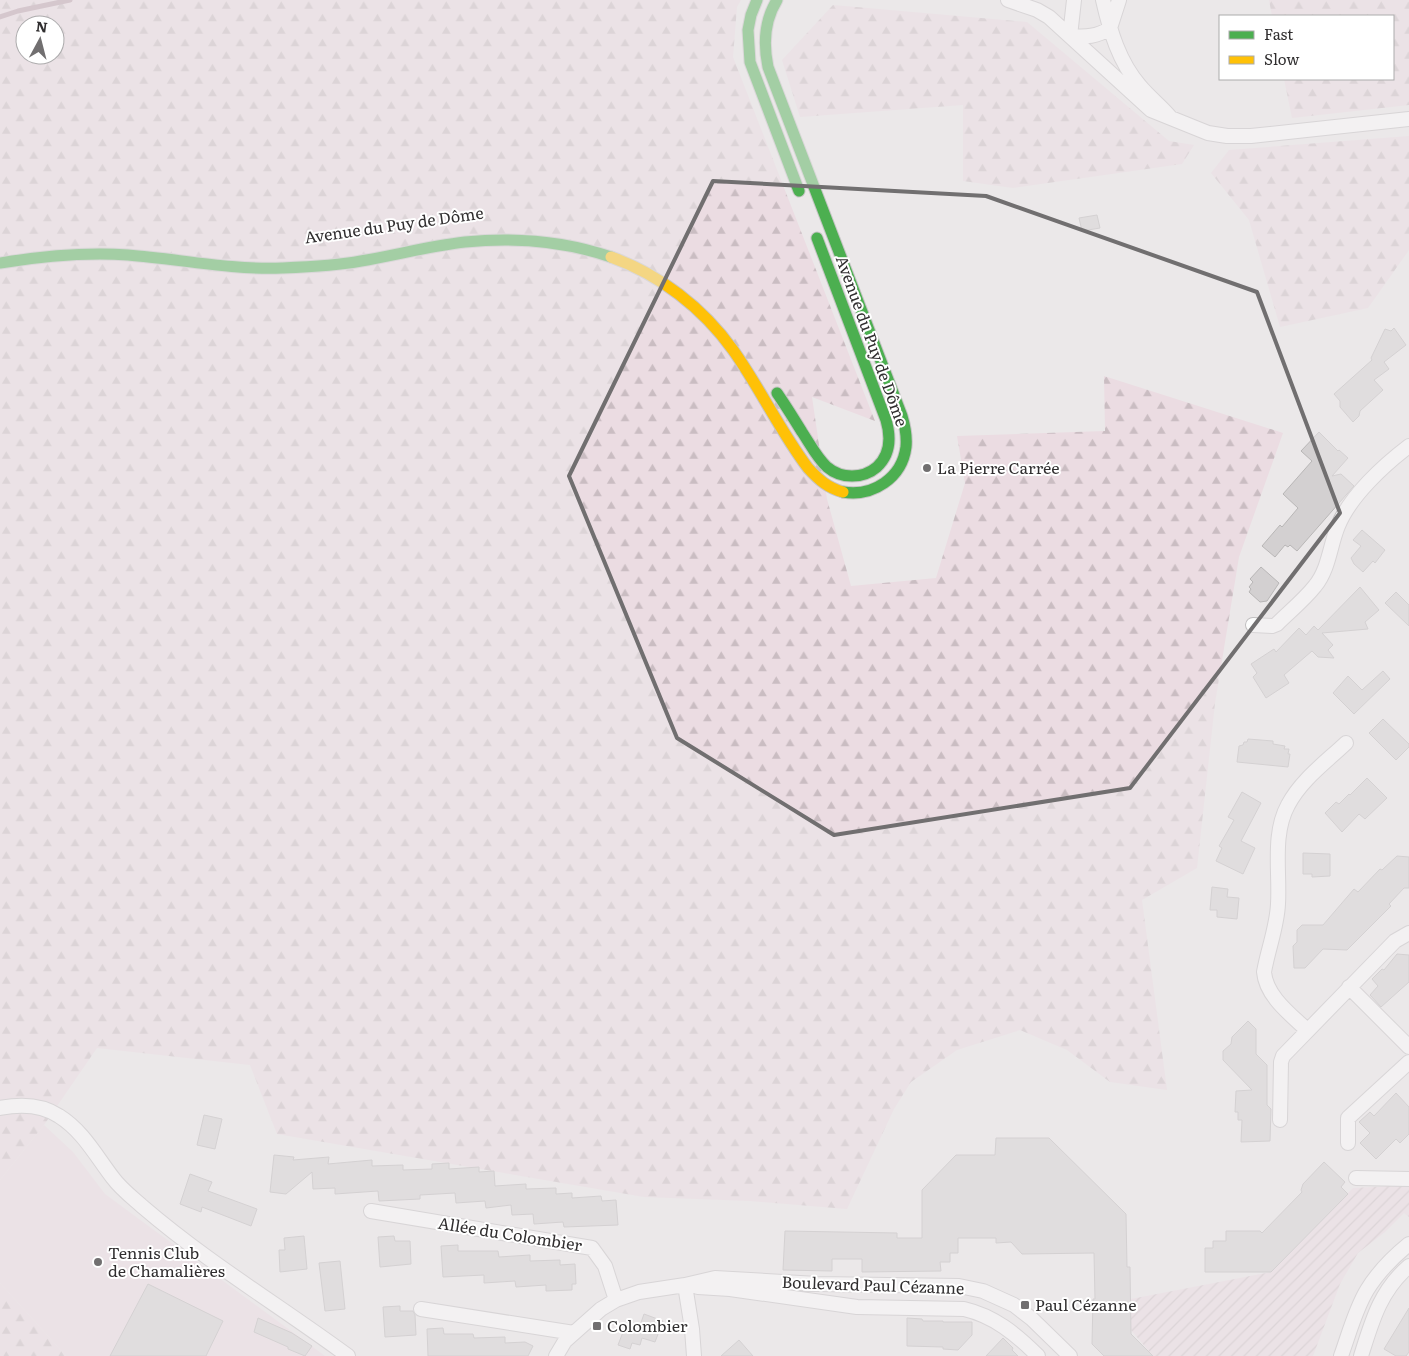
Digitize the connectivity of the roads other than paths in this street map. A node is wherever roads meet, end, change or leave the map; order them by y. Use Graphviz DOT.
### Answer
graph roads {
  1 [pos="757,0"];
  2 [pos="777,0"];
  3 [pos="1008,0"];
  4 [pos="1074,0"];
  5 [pos="1103,0"];
  6 [pos="1119,0"];
  7 [pos="1110,28"];
  8 [pos="1070,36"];
  9 [pos="1172,120"];
  10 [pos="1409,120"];
  11 [pos="802,200"];
  12 [pos="812,224"];
  13 [pos="0,263"];
  14 [pos="773,387"];
  15 [pos="1409,446"];
  16 [pos="873,470"];
  17 [pos="879,488"];
  18 [pos="1253,624"];
  19 [pos="1346,744"];
  20 [pos="1409,933"];
  21 [pos="1349,987"];
  22 [pos="1307,1030"];
  23 [pos="1409,1046"];
  24 [pos="1409,1062"];
  25 [pos="0,1108"];
  26 [pos="1280,1120"];
  27 [pos="1348,1143"];
  28 [pos="1356,1178"];
  29 [pos="1409,1179"];
  30 [pos="371,1211"];
  31 [pos="1409,1244"];
  32 [pos="1409,1266"];
  33 [pos="685,1285"];
  34 [pos="616,1300"];
  35 [pos="421,1309"];
  36 [pos="574,1332"];
  37 [pos="348,1356"];
  38 [pos="556,1356"];
  39 [pos="694,1356"];
  40 [pos="1038,1356"];
  41 [pos="1070,1356"];
  42 [pos="1342,1356"];
  43 [pos="1360,1356"];
  1 -- 11 [label="main road"];
  2 -- 17 [label="main road, Avenue du Puy de Dôme"];
  3 -- 8 [label="street"];
  4 -- 8 [label="street"];
  5 -- 7 [label="street"];
  6 -- 7 [label="street"];
  7 -- 8 [label="street"];
  7 -- 9 [label="street"];
  8 -- 9 [label="street"];
  9 -- 10 [label="street"];
  12 -- 16 [label="main road, Avenue du Puy de Dôme"];
  13 -- 17 [label="main road, Avenue du Puy de Dôme"];
  14 -- 16 [label="main road"];
  15 -- 18 [label="street"];
  16 -- 17 [label="main road"];
  19 -- 22 [label="street"];
  20 -- 21 [label="street"];
  21 -- 22 [label="street"];
  21 -- 23 [label="street"];
  22 -- 26 [label="street"];
  24 -- 27 [label="street"];
  25 -- 37 [label="street"];
  28 -- 29 [label="street"];
  30 -- 34 [label="street, Allée du Colombier"];
  31 -- 42 [label="street"];
  32 -- 43 [label="street"];
  33 -- 34 [label="street, Boulevard Paul Cézanne"];
  33 -- 39 [label="street"];
  33 -- 40 [label="street, Boulevard Paul Cézanne"];
  33 -- 41 [label="street, Boulevard Paul Cézanne"];
  34 -- 36 [label="street, Boulevard Paul Cézanne"];
  35 -- 36 [label="street"];
  36 -- 38 [label="street, Boulevard Paul Cézanne"];
}
